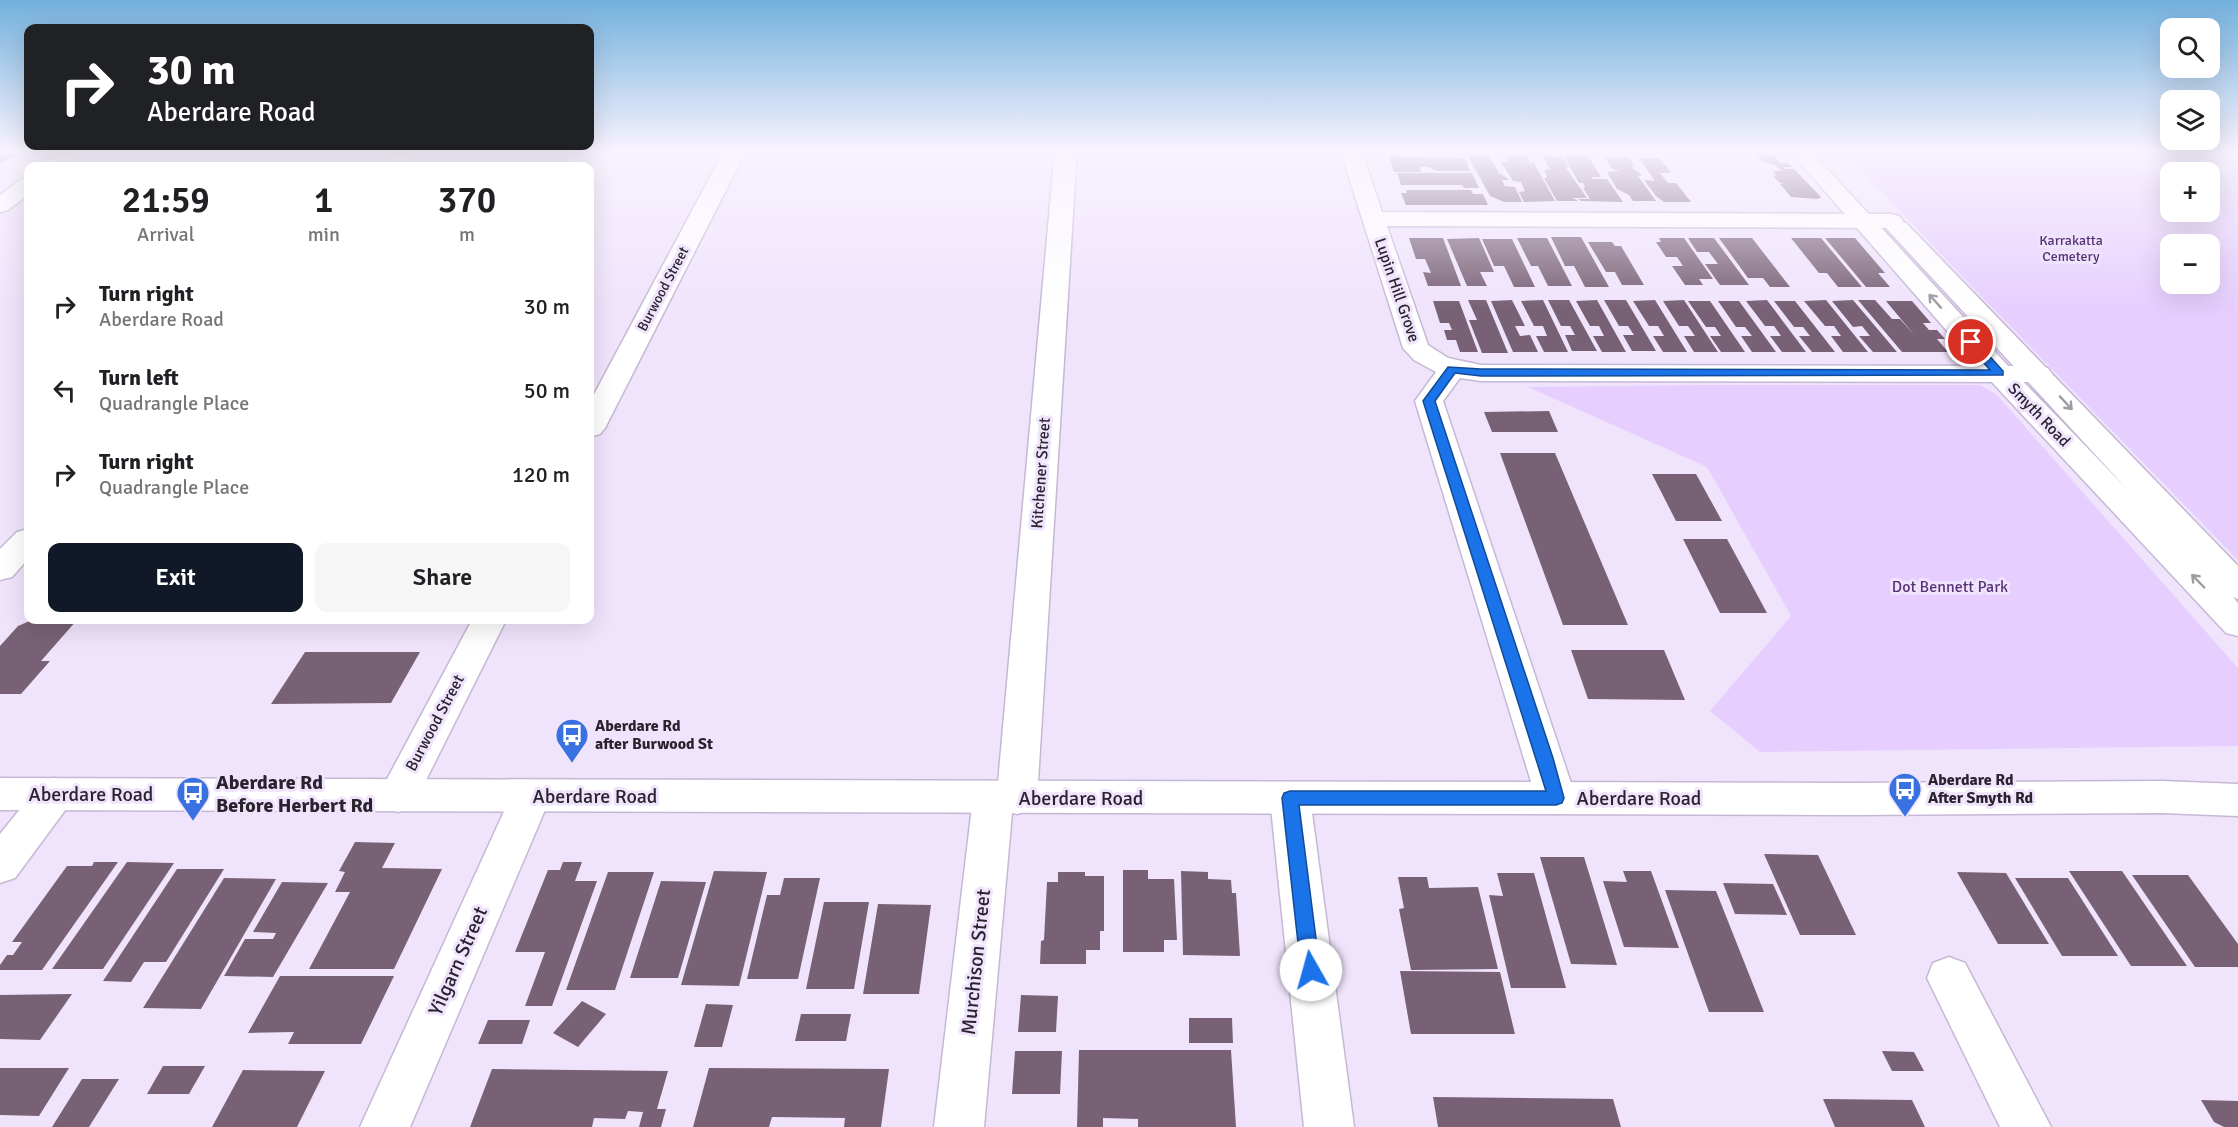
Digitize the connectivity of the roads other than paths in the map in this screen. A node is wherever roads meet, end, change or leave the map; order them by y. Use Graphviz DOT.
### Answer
graph roads {
  1 [pos="708,202"];
  2 [pos="1061,202"];
  3 [pos="1367,202"];
  4 [pos="1845,202"];
  5 [pos="1873,202"];
  6 [pos="1373,219"];
  7 [pos="1862,220"];
  8 [pos="1891,220"];
  9 [pos="1452,369"];
  10 [pos="1999,373"];
  11 [pos="2038,374"];
  12 [pos="594,420"];
  13 [pos="24,544"];
  14 [pos="0,569"];
  15 [pos="2238,587"];
  16 [pos="487,624"];
  17 [pos="2238,624"];
  18 [pos="2238,783"];
  19 [pos="0,794"];
  20 [pos="55,794"];
  21 [pos="398,796"];
  22 [pos="531,796"];
  23 [pos="2162,797"];
  24 [pos="1005,798"];
  25 [pos="1290,798"];
  26 [pos="1556,798"];
  27 [pos="2238,801"];
  28 [pos="0,865"];
  29 [pos="1949,978"];
  30 [pos="385,1127"];
  31 [pos="959,1127"];
  32 [pos="1329,1127"];
  33 [pos="2026,1127"];
  1 -- 12 [label="street, Burwood Street"];
  2 -- 24 [label="street, Kitchener Street"];
  3 -- 6 [label="street, Lupin Hill Grove"];
  4 -- 7 [label="street, Smyth Road"];
  5 -- 8 [label="street, Smyth Road"];
  6 -- 7 [label="street"];
  6 -- 9 [label="street, Lupin Hill Grove"];
  7 -- 8 [label="street"];
  10 -- 7 [label="street, Smyth Road, one-way"];
  8 -- 11 [label="street, Smyth Road"];
  9 -- 10 [label="street, Lupin Hill Grove"];
  9 -- 26 [label="street"];
  10 -- 11 [label="street, Lupin Hill Grove"];
  17 -- 10 [label="street, Smyth Road, one-way"];
  11 -- 15 [label="street, Smyth Road, one-way"];
  13 -- 14 [label="street"];
  16 -- 21 [label="street, Burwood Street"];
  18 -- 23 [label="street, Aberdare Road"];
  19 -- 20 [label="street, Aberdare Road"];
  20 -- 21 [label="street, Aberdare Road"];
  20 -- 28 [label="street"];
  21 -- 22 [label="street, Aberdare Road"];
  22 -- 24 [label="street, Aberdare Road"];
  22 -- 30 [label="street, Yilgarn Street"];
  23 -- 26 [label="street, Aberdare Road"];
  23 -- 27 [label="street, Aberdare Road"];
  24 -- 25 [label="street, Aberdare Road"];
  24 -- 31 [label="street, Murchison Street"];
  25 -- 26 [label="street, Aberdare Road"];
  25 -- 32 [label="street"];
  29 -- 33 [label="street"];
}
